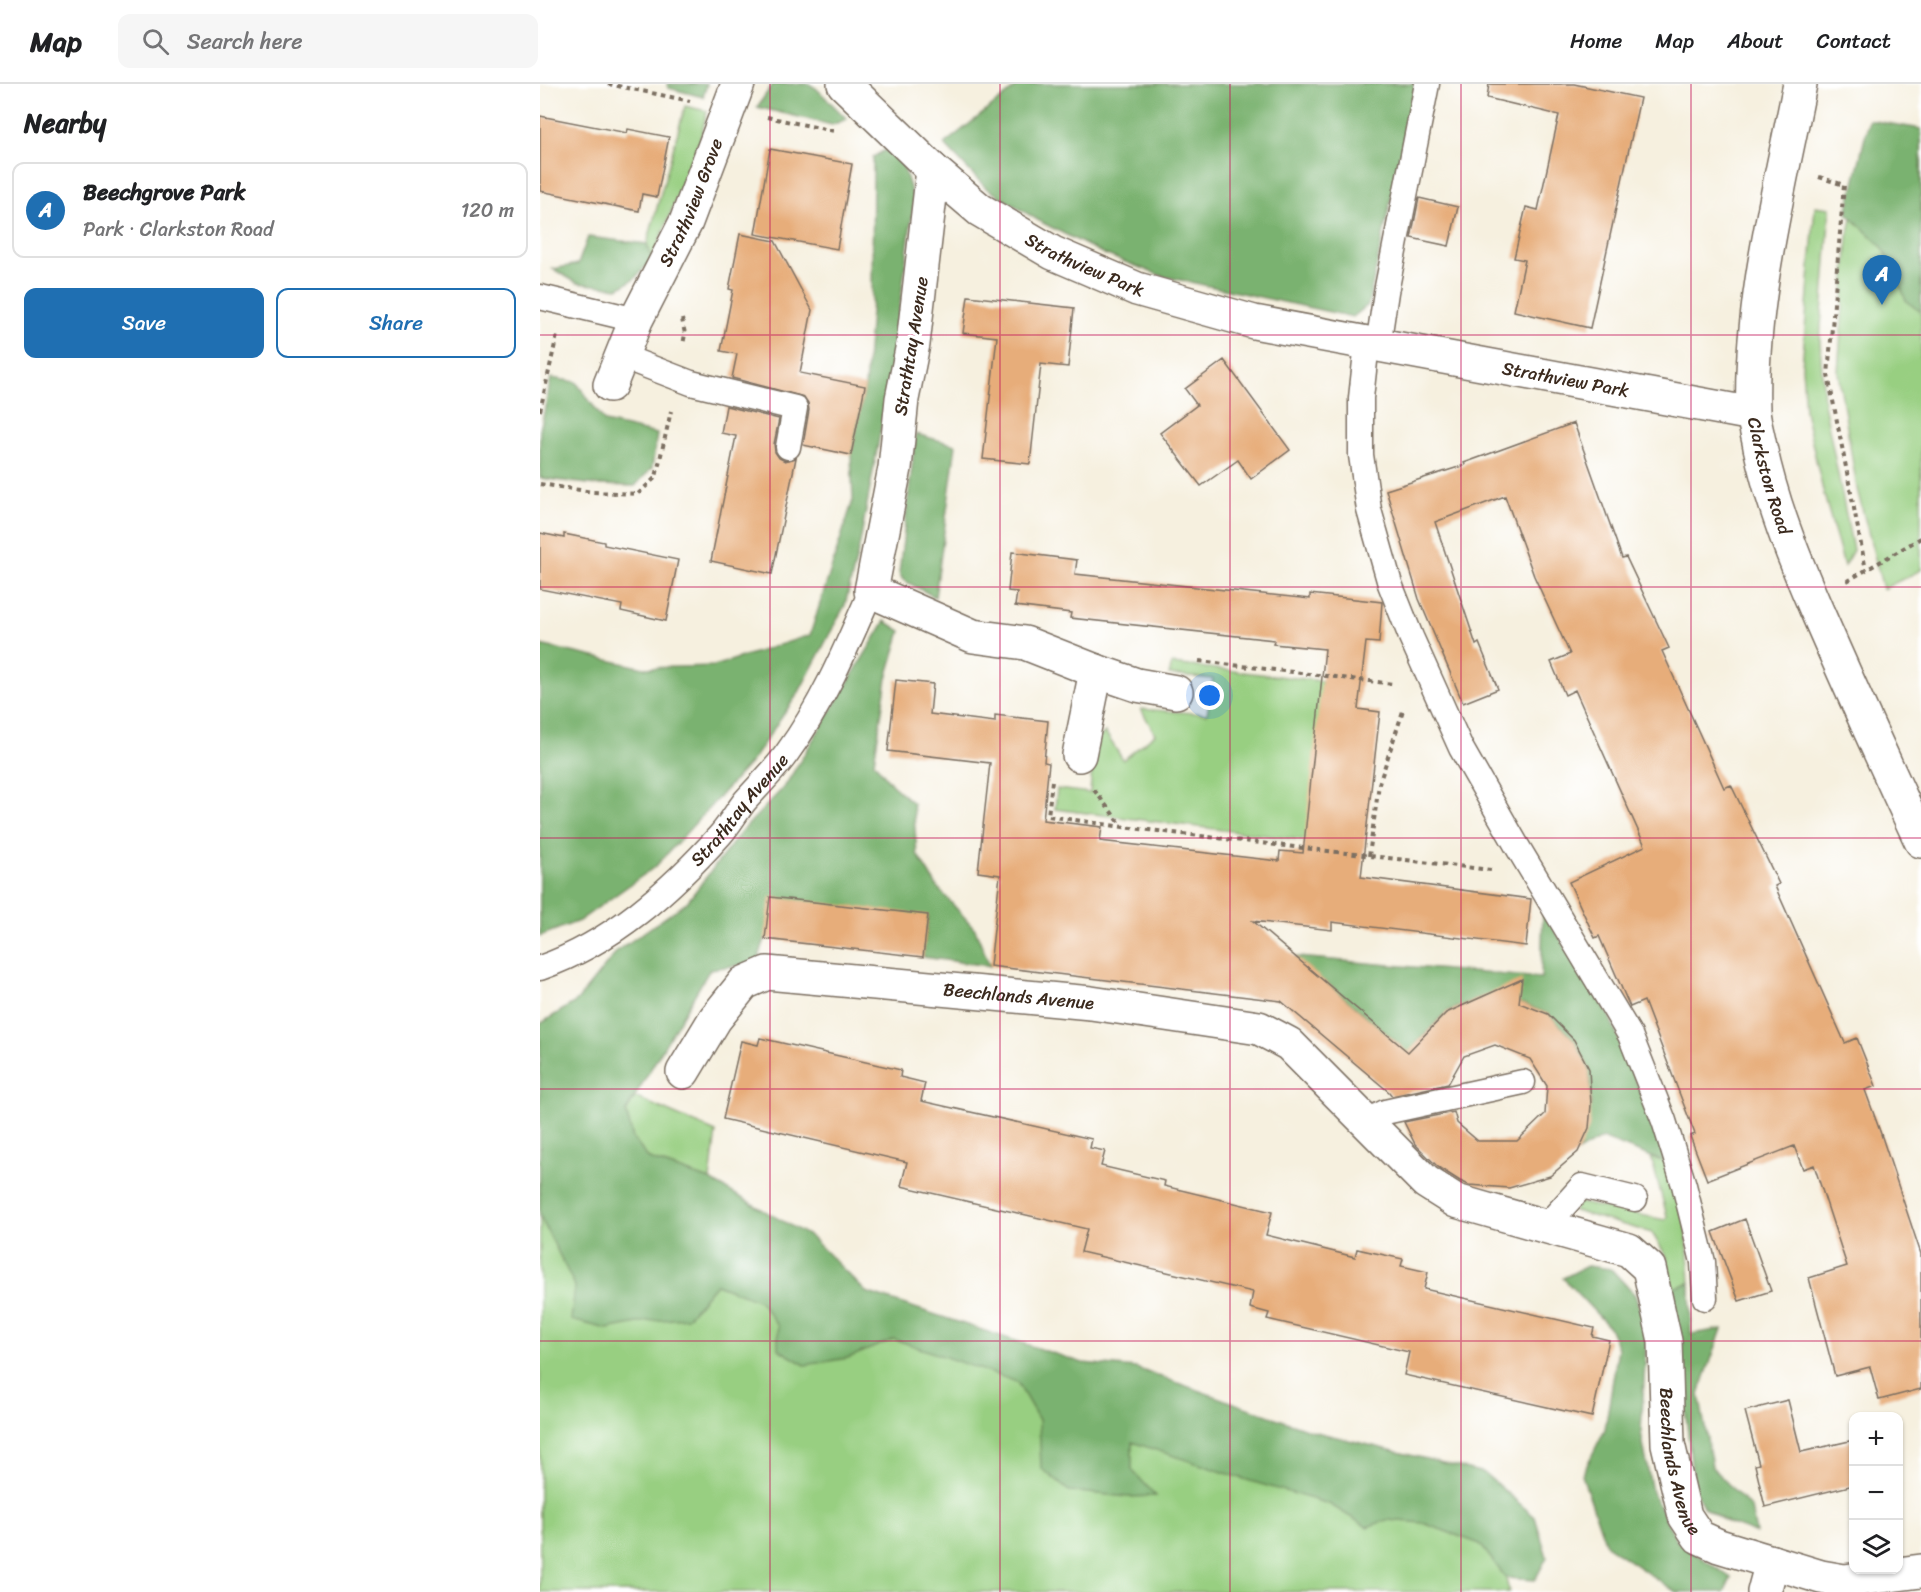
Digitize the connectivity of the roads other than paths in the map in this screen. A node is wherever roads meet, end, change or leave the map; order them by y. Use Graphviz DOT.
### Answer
graph roads {
  1 [pos="738,84"];
  2 [pos="844,84"];
  3 [pos="1427,84"];
  4 [pos="1800,84"];
  5 [pos="933,170"];
  6 [pos="540,297"];
  7 [pos="636,320"];
  8 [pos="1372,345"];
  9 [pos="616,370"];
  10 [pos="1753,414"];
  11 [pos="788,447"];
  12 [pos="871,591"];
  13 [pos="1096,671"];
  14 [pos="1176,692"];
  15 [pos="1079,755"];
  16 [pos="1921,841"];
  17 [pos="540,968"];
  18 [pos="683,1072"];
  19 [pos="1522,1082"];
  20 [pos="1367,1121"];
  21 [pos="1635,1199"];
  22 [pos="1546,1226"];
  23 [pos="1705,1298"];
  24 [pos="1921,1571"];
  25 [pos="1768,1577"];
  1 -- 7 [label="street, Strathview Grove"];
  2 -- 5 [label="street, Strathview Park"];
  3 -- 8 [label="lane"];
  4 -- 10 [label="street, Clarkston Road"];
  5 -- 8 [label="street, Strathview Park"];
  5 -- 12 [label="street, Strathtay Avenue"];
  6 -- 7 [label="lane"];
  7 -- 9 [label="street, Strathview Grove"];
  8 -- 10 [label="street, Strathview Park"];
  8 -- 23 [label="lane"];
  9 -- 11 [label="lane, Strathview Grove"];
  10 -- 16 [label="street, Clarkston Road"];
  12 -- 13 [label="street"];
  12 -- 17 [label="lane, Strathtay Avenue"];
  13 -- 14 [label="street"];
  13 -- 15 [label="street"];
  18 -- 20 [label="street, Beechlands Avenue"];
  19 -- 20 [label="lane"];
  20 -- 22 [label="street, Beechlands Avenue"];
  21 -- 22 [label="lane"];
  22 -- 25 [label="street, Beechlands Avenue"];
  24 -- 25 [label="street, Beechlands Avenue"];
}
